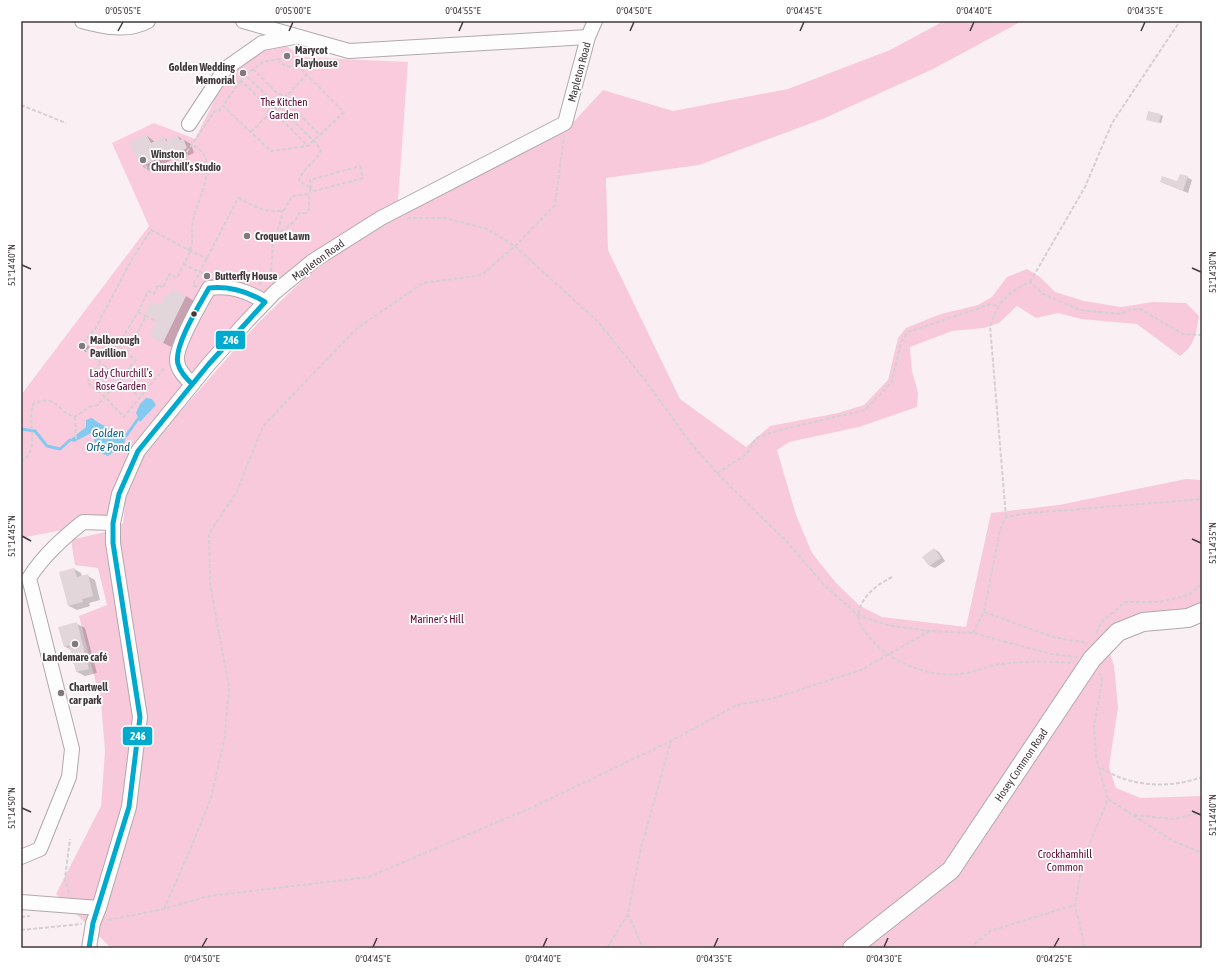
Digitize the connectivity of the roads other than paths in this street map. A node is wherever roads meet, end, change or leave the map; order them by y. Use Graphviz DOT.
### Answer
graph roads {
  1 [pos="82,21"];
  2 [pos="148,21"];
  3 [pos="243,21"];
  4 [pos="595,21"];
  5 [pos="298,37"];
  6 [pos="588,38"];
  7 [pos="190,124"];
  8 [pos="265,302"];
  9 [pos="192,384"];
  10 [pos="113,523"];
  11 [pos="1202,612"];
  12 [pos="21,857"];
  13 [pos="21,902"];
  14 [pos="99,908"];
  15 [pos="89,948"];
  16 [pos="852,948"];
  1 -- 2 [label="street"];
  3 -- 5 [label="street"];
  4 -- 6 [label="street, Mapleton Road"];
  5 -- 6 [label="street"];
  5 -- 7 [label="street"];
  6 -- 8 [label="street, Mapleton Road"];
  8 -- 9 [label="street, Mapleton Road"];
  8 -- 9 [label="street"];
  9 -- 10 [label="street, Mapleton Road"];
  10 -- 12 [label="street"];
  10 -- 14 [label="street, Mapleton Road"];
  11 -- 16 [label="main road, Hosey Common Road"];
  13 -- 14 [label="street"];
  14 -- 15 [label="street, Mapleton Road"];
}
